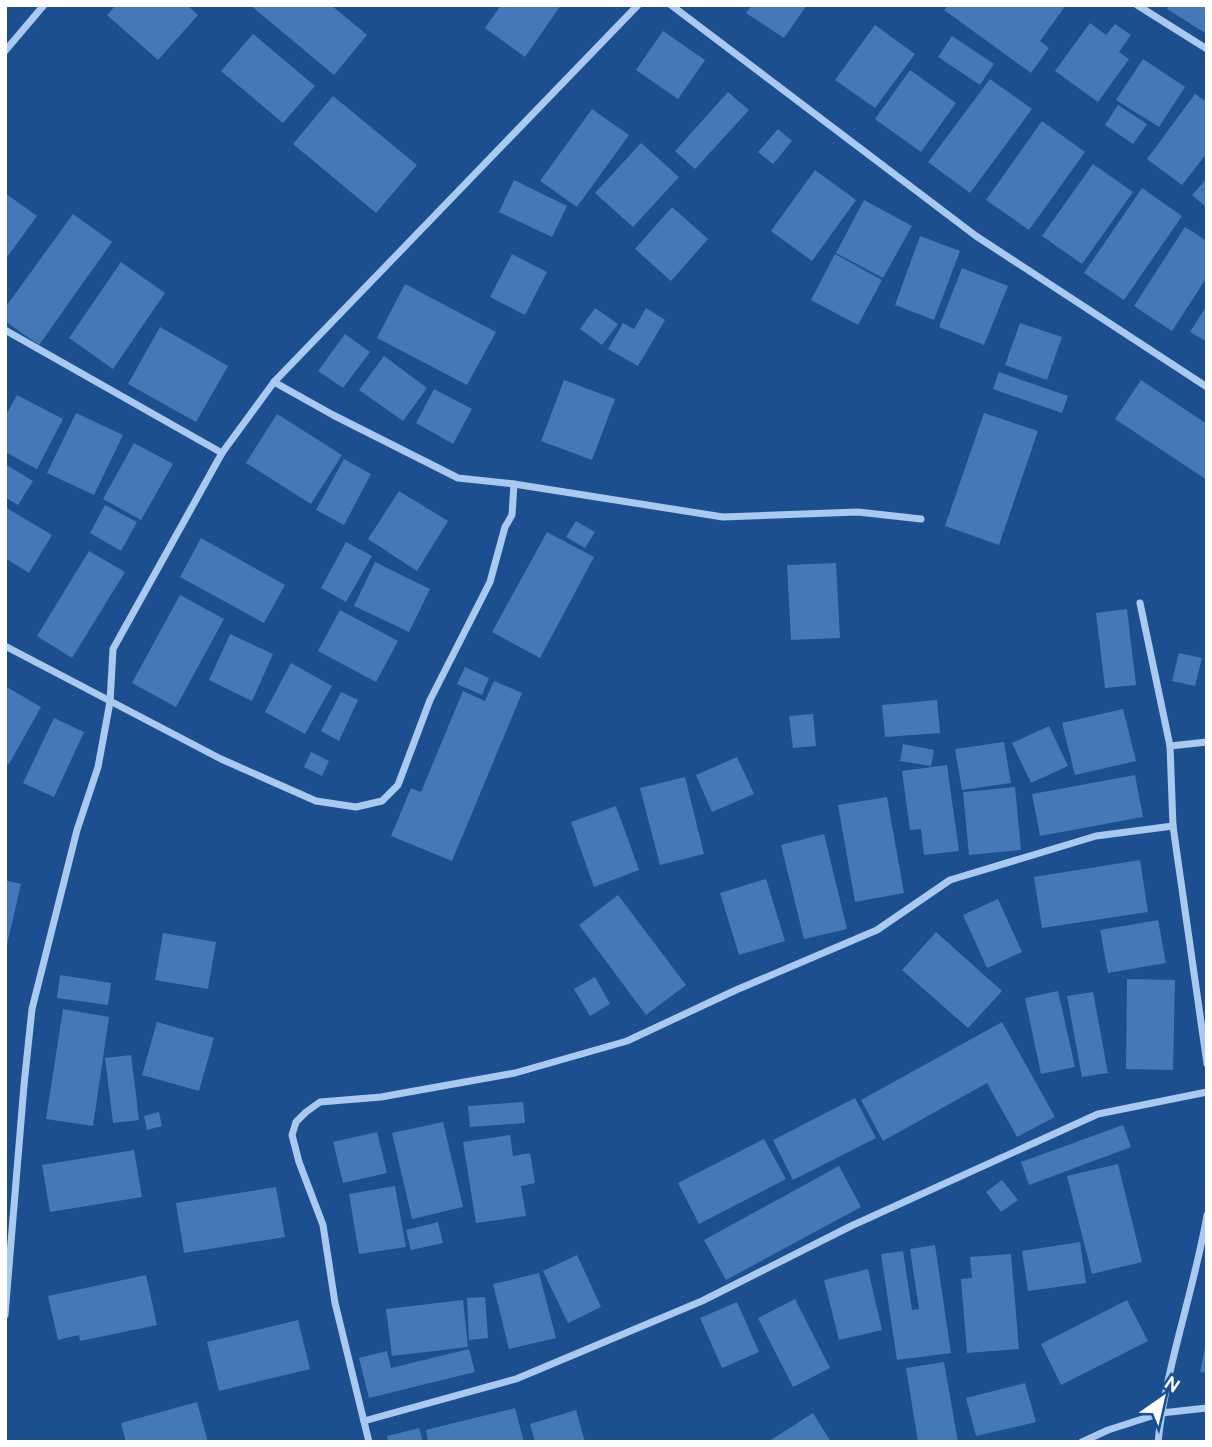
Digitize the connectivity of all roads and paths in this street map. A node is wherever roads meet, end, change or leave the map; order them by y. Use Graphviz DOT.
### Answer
graph roads {
  1 [pos="44,5"];
  2 [pos="638,5"];
  3 [pos="671,5"];
  4 [pos="1137,5"];
  5 [pos="1207,49"];
  6 [pos="5,51"];
  7 [pos="5,331"];
  8 [pos="274,382"];
  9 [pos="1207,387"];
  10 [pos="222,453"];
  11 [pos="514,484"];
  12 [pos="921,519"];
  13 [pos="1140,603"];
  14 [pos="5,646"];
  15 [pos="110,702"];
  16 [pos="1207,742"];
  17 [pos="1170,746"];
  18 [pos="1173,826"];
  19 [pos="1207,1064"];
  20 [pos="1207,1092"];
  21 [pos="1207,1215"];
  22 [pos="5,1315"];
  23 [pos="1207,1408"];
  24 [pos="1161,1413"];
  25 [pos="364,1421"];
  26 [pos="369,1442"];
  27 [pos="1082,1442"];
  28 [pos="1158,1442"];
  1 -- 6 [label="street"];
  2 -- 8 [label="street"];
  3 -- 9 [label="street"];
  4 -- 5 [label="street"];
  7 -- 10 [label="street"];
  8 -- 10 [label="street"];
  8 -- 11 [label="street"];
  10 -- 15 [label="street"];
  11 -- 12 [label="street"];
  11 -- 15 [label="street"];
  13 -- 17 [label="street"];
  14 -- 15 [label="street"];
  15 -- 22 [label="street"];
  16 -- 17 [label="street"];
  17 -- 18 [label="street"];
  18 -- 19 [label="street"];
  18 -- 25 [label="street"];
  20 -- 25 [label="street"];
  21 -- 24 [label="street"];
  23 -- 24 [label="street"];
  24 -- 27 [label="street"];
  24 -- 28 [label="street"];
  25 -- 26 [label="street"];
}
